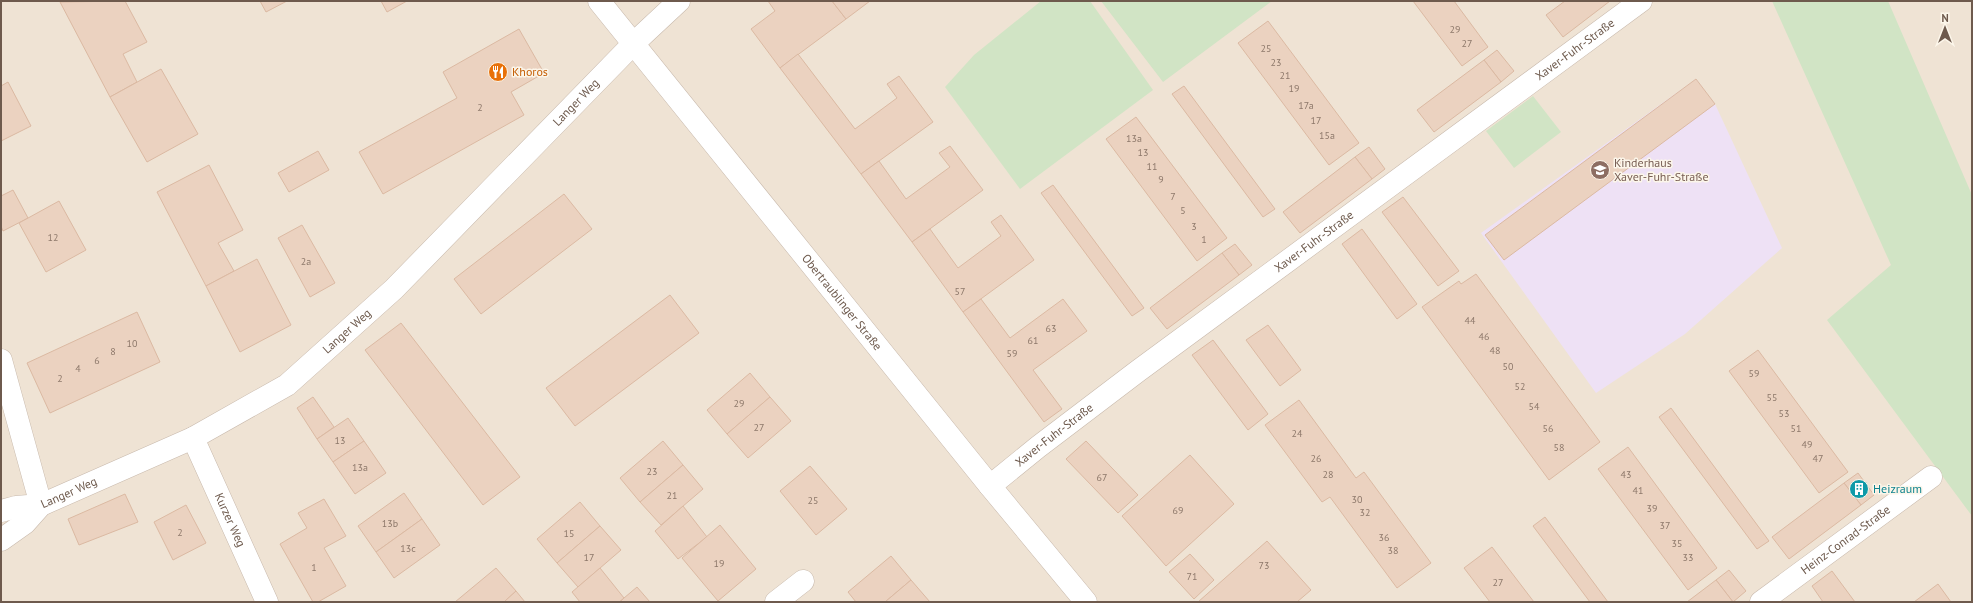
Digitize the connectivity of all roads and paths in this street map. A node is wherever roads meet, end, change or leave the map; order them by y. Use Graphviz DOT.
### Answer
graph roads {
  1 [pos="599,1"];
  2 [pos="679,1"];
  3 [pos="1641,1"];
  4 [pos="634,43"];
  5 [pos="1,360"];
  6 [pos="193,438"];
  7 [pos="1931,477"];
  8 [pos="990,486"];
  9 [pos="41,505"];
  10 [pos="1,511"];
  11 [pos="1,540"];
  12 [pos="804,581"];
  13 [pos="268,602"];
  14 [pos="776,602"];
  15 [pos="1086,602"];
  16 [pos="1760,602"];
  1 -- 4 [label="street, Obertraublinger Straße"];
  2 -- 4 [label="street, Langer Weg"];
  3 -- 8 [label="street, Xaver-Fuhr-Straße"];
  4 -- 6 [label="street, Langer Weg"];
  4 -- 8 [label="street, Obertraublinger Straße"];
  5 -- 9 [label="street"];
  6 -- 9 [label="street, Langer Weg"];
  6 -- 13 [label="street, Kurzer Weg"];
  7 -- 16 [label="street, Heinz-Conrad-Straße"];
  8 -- 15 [label="street, Obertraublinger Straße"];
  9 -- 10 [label="street"];
  9 -- 11 [label="street, Langer Weg"];
  12 -- 14 [label="street"];
}
